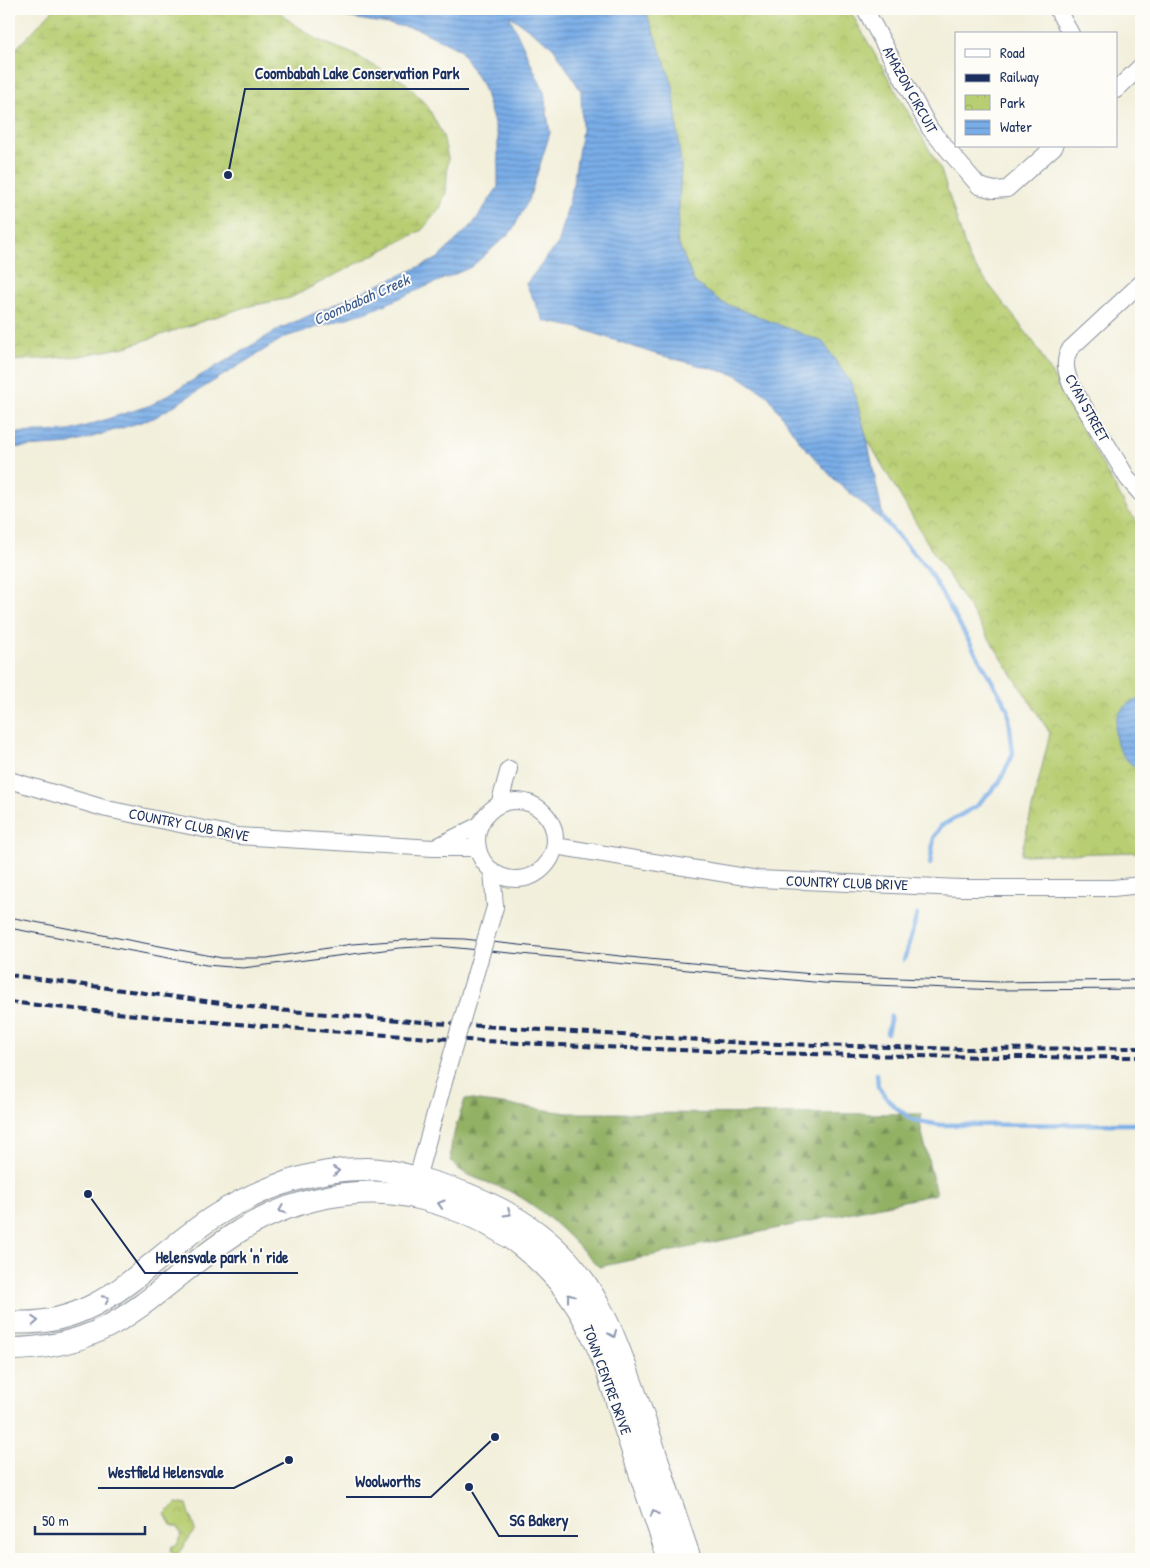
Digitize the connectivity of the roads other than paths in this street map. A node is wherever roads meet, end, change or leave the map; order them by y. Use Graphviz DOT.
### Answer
graph roads {
  1 [pos="865,9"];
  2 [pos="1056,9"];
  3 [pos="1069,32"];
  4 [pos="1141,66"];
  5 [pos="1118,86"];
  6 [pos="1053,148"];
  7 [pos="1141,283"];
  8 [pos="1141,494"];
  9 [pos="9,780"];
  10 [pos="518,801"];
  11 [pos="499,806"];
  12 [pos="480,824"];
  13 [pos="555,846"];
  14 [pos="433,848"];
  15 [pos="478,848"];
  16 [pos="492,870"];
  17 [pos="510,879"];
  18 [pos="1141,884"];
  19 [pos="495,907"];
  20 [pos="414,1187"];
  21 [pos="9,1322"];
  22 [pos="9,1349"];
  23 [pos="681,1534"];
  24 [pos="669,1559"];
  25 [pos="682,1559"];
  26 [pos="690,1559"];
  1 -- 6 [label="street, AMAZON CIRCUIT"];
  2 -- 3 [label="street"];
  4 -- 5 [label="street"];
  7 -- 8 [label="street, CYAN STREET"];
  9 -- 14 [label="street, COUNTRY CLUB DRIVE"];
  10 -- 11 [label="street"];
  10 -- 11 [label="street"];
  10 -- 13 [label="street"];
  11 -- 12 [label="street"];
  12 -- 14 [label="street"];
  12 -- 15 [label="street"];
  13 -- 17 [label="street"];
  13 -- 18 [label="street, COUNTRY CLUB DRIVE"];
  14 -- 15 [label="street, COUNTRY CLUB DRIVE"];
  15 -- 16 [label="street"];
  16 -- 17 [label="street"];
  16 -- 19 [label="street"];
  17 -- 19 [label="street"];
  19 -- 20 [label="street, bridge"];
  21 -- 20 [label="street, TOWN CENTRE DRIVE, one-way"];
  20 -- 22 [label="street, TOWN CENTRE DRIVE, one-way"];
  20 -- 23 [label="street, TOWN CENTRE DRIVE, one-way"];
  24 -- 20 [label="street, TOWN CENTRE DRIVE, one-way"];
  23 -- 25 [label="street"];
  23 -- 26 [label="street, TOWN CENTRE DRIVE"];
}
